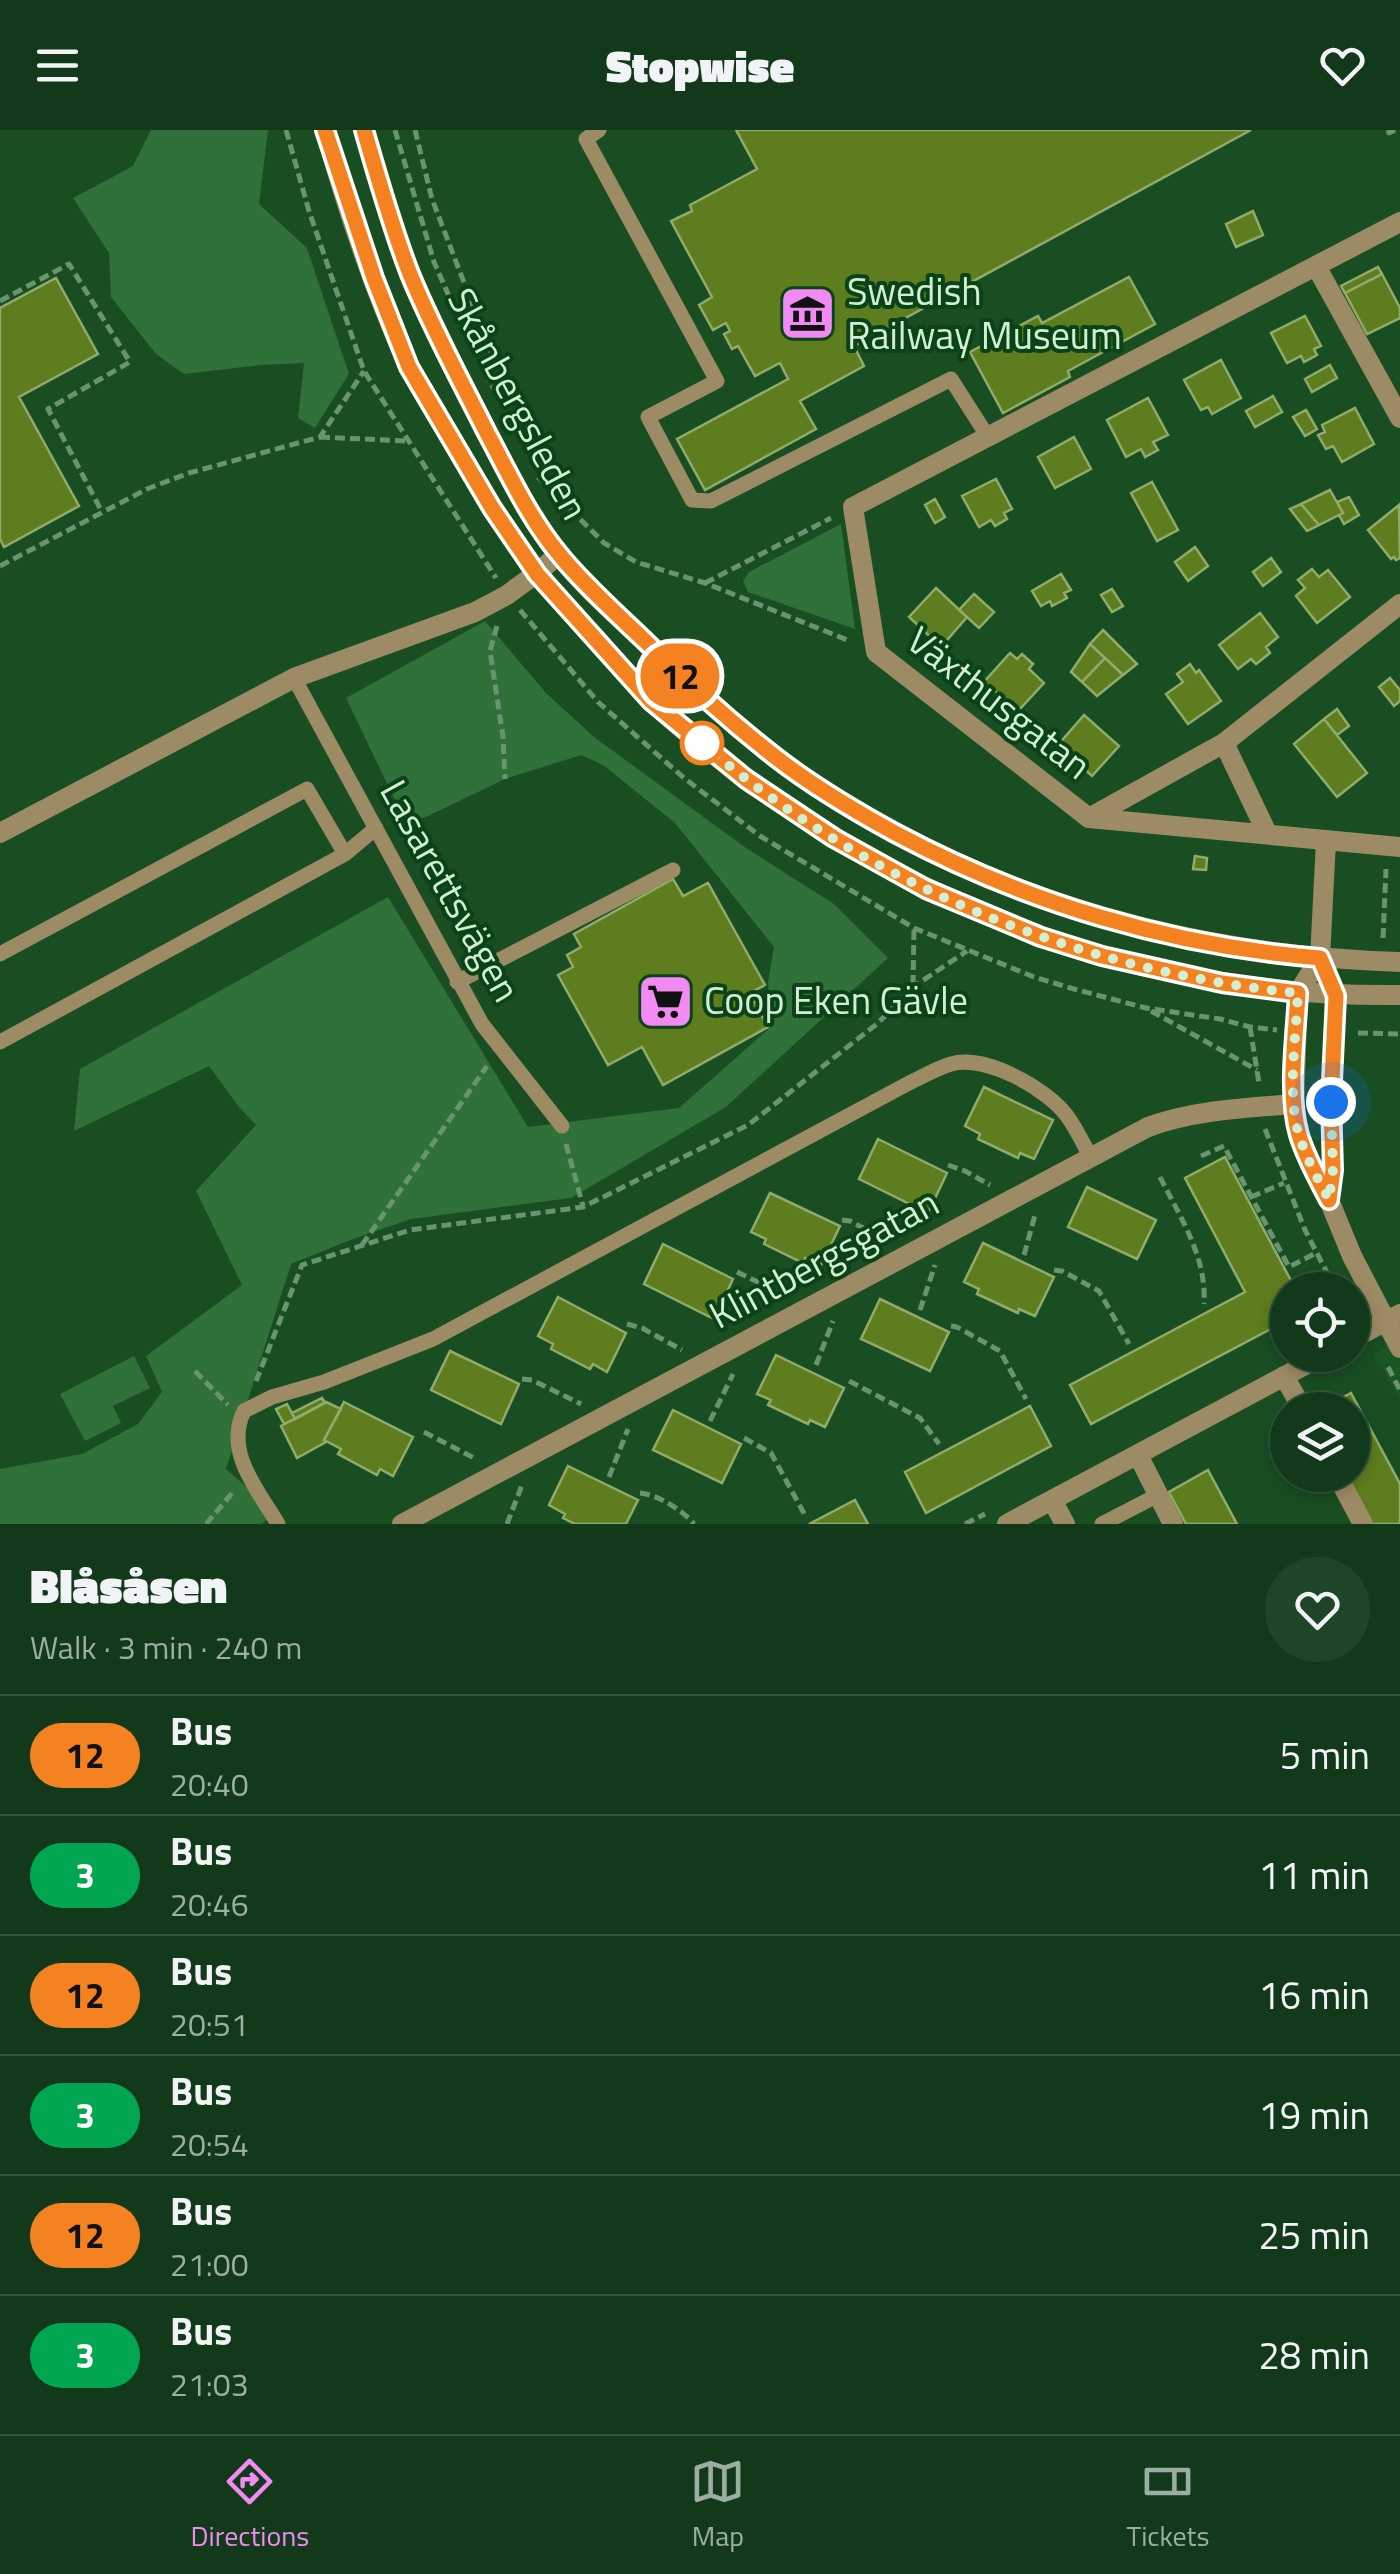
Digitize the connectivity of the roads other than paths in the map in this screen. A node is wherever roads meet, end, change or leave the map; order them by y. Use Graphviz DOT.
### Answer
graph roads {
  1 [pos="324,130"];
  2 [pos="364,130"];
  3 [pos="599,130"];
  4 [pos="1400,222"];
  5 [pos="1316,266"];
  6 [pos="1400,418"];
  7 [pos="988,437"];
  8 [pos="559,554"];
  9 [pos="537,574"];
  10 [pos="1400,604"];
  11 [pos="294,678"];
  12 [pos="1224,742"];
  13 [pos="1089,818"];
  14 [pos="376,828"];
  15 [pos="0,833"];
  16 [pos="1267,834"];
  17 [pos="1326,841"];
  18 [pos="1400,847"];
  19 [pos="345,854"];
  20 [pos="673,870"];
  21 [pos="0,954"];
  22 [pos="1320,958"];
  23 [pos="1400,962"];
  24 [pos="457,982"];
  25 [pos="1298,993"];
  26 [pos="1400,995"];
  27 [pos="1336,996"];
  28 [pos="0,1042"];
  29 [pos="1294,1104"];
  30 [pos="562,1126"];
  31 [pos="1090,1156"];
  32 [pos="1329,1200"];
  33 [pos="1393,1318"];
  34 [pos="1370,1330"];
  35 [pos="1400,1348"];
  36 [pos="1292,1372"];
  37 [pos="1284,1376"];
  38 [pos="1292,1392"];
  39 [pos="1138,1454"];
  40 [pos="1346,1492"];
  41 [pos="1158,1494"];
  42 [pos="1052,1500"];
  43 [pos="278,1524"];
  44 [pos="402,1524"];
  45 [pos="1007,1524"];
  46 [pos="1065,1524"];
  47 [pos="1102,1524"];
  48 [pos="1173,1524"];
  49 [pos="1364,1524"];
  1 -- 9 [label="street, Skånbergsleden"];
  2 -- 8 [label="street, Skånbergsleden"];
  3 -- 7 [label="lane"];
  4 -- 5 [label="street"];
  5 -- 6 [label="street"];
  5 -- 7 [label="street"];
  7 -- 13 [label="street, Växthusgatan"];
  8 -- 9 [label="street"];
  8 -- 22 [label="street, Skånbergsleden"];
  9 -- 11 [label="street"];
  9 -- 25 [label="street, Skånbergsleden"];
  10 -- 12 [label="street"];
  11 -- 14 [label="lane, Lasarettsvägen"];
  11 -- 15 [label="street"];
  12 -- 13 [label="street"];
  12 -- 16 [label="street"];
  13 -- 16 [label="street, Växthusgatan"];
  14 -- 19 [label="lane"];
  14 -- 24 [label="lane, Lasarettsvägen"];
  16 -- 17 [label="street, Växthusgatan"];
  17 -- 18 [label="street, Växthusgatan"];
  17 -- 22 [label="street"];
  19 -- 21 [label="lane"];
  19 -- 28 [label="lane"];
  20 -- 24 [label="lane"];
  22 -- 23 [label="street, Skånbergsleden"];
  22 -- 25 [label="street"];
  22 -- 27 [label="street"];
  24 -- 30 [label="lane, Lasarettsvägen"];
  25 -- 27 [label="street, Skånbergsleden"];
  25 -- 29 [label="street"];
  26 -- 27 [label="street, Skånbergsleden"];
  27 -- 32 [label="street"];
  29 -- 31 [label="street, Klintbergsgatan"];
  29 -- 32 [label="street"];
  31 -- 43 [label="lane"];
  31 -- 44 [label="street, Klintbergsgatan"];
  32 -- 33 [label="street"];
  33 -- 34 [label="street"];
  33 -- 35 [label="street"];
  36 -- 37 [label="street"];
  37 -- 38 [label="street"];
  37 -- 39 [label="street"];
  39 -- 41 [label="street"];
  39 -- 42 [label="street"];
  40 -- 49 [label="street"];
  41 -- 47 [label="lane"];
  41 -- 48 [label="street"];
  42 -- 45 [label="street"];
  42 -- 46 [label="street"];
}
